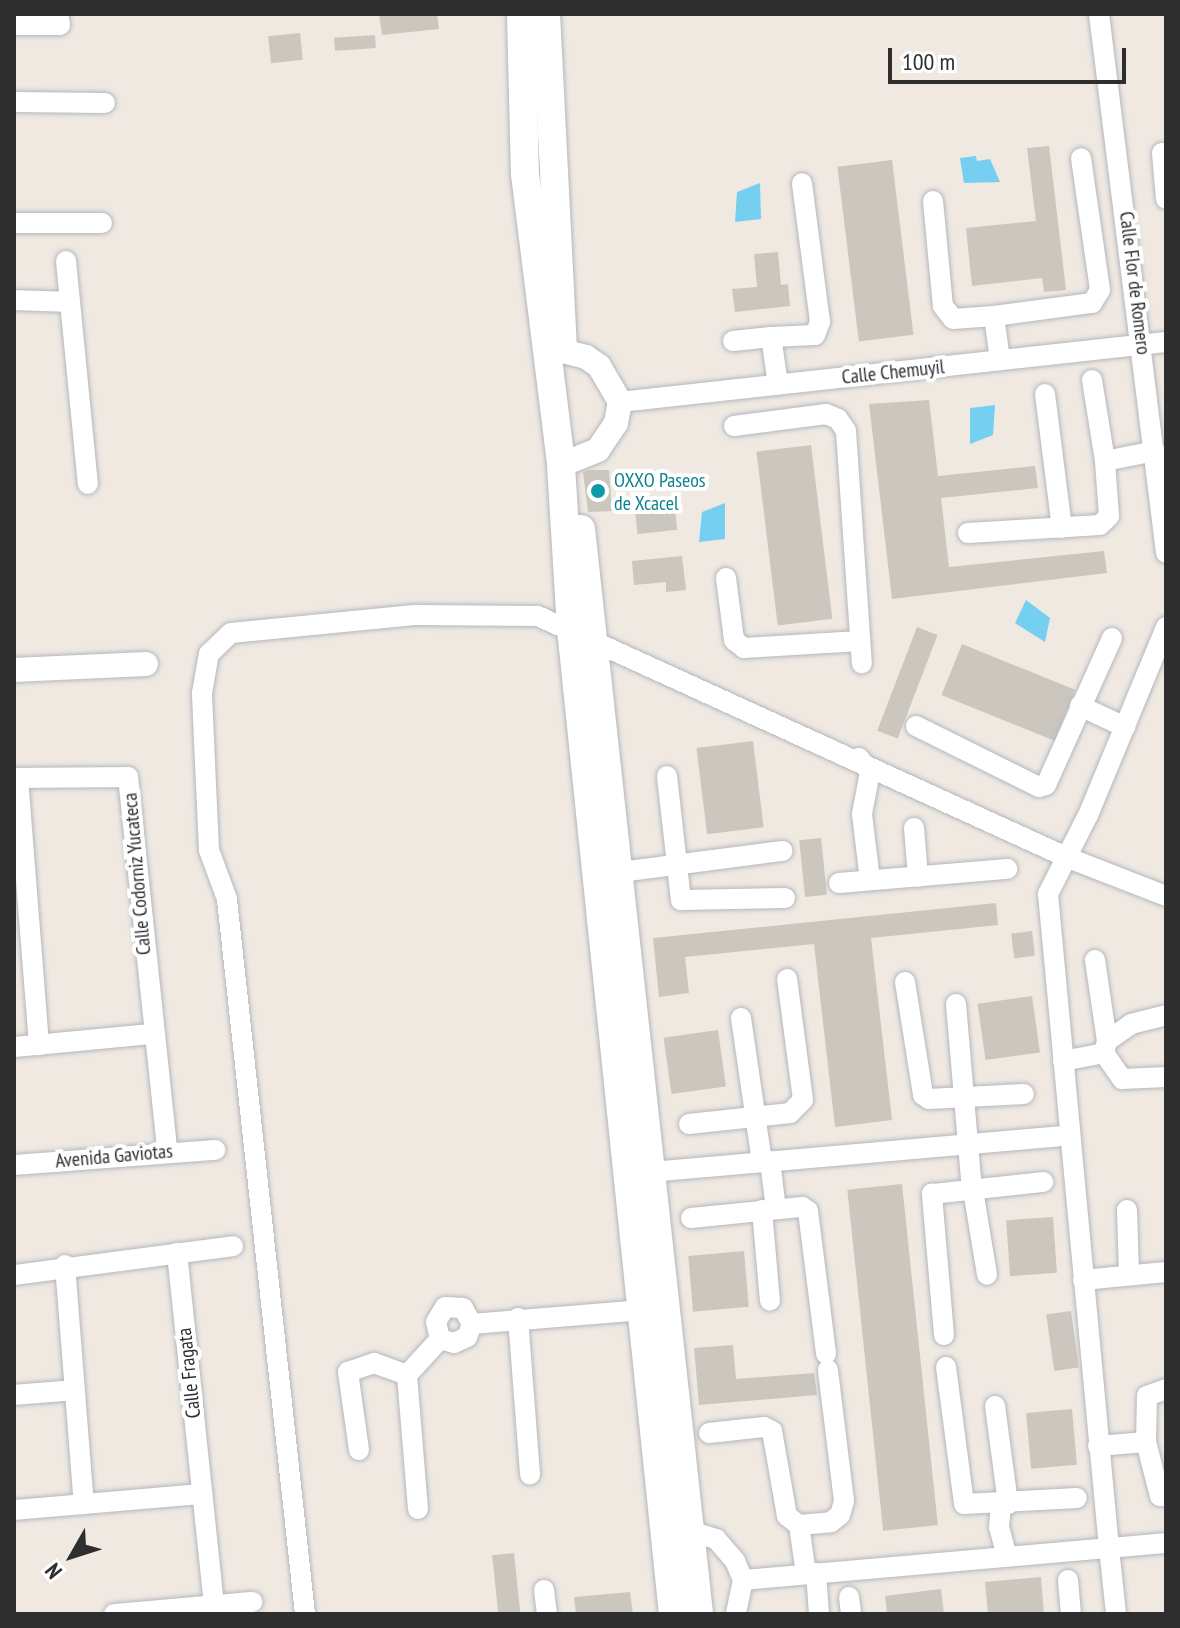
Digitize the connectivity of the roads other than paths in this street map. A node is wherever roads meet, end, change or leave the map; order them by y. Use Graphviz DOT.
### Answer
graph roads {
  1 [pos="58,14"];
  2 [pos="521,14"];
  3 [pos="546,14"];
  4 [pos="1099,14"];
  5 [pos="14,25"];
  6 [pos="14,102"];
  7 [pos="105,103"];
  8 [pos="1162,153"];
  9 [pos="1081,158"];
  10 [pos="802,183"];
  11 [pos="1166,199"];
  12 [pos="933,201"];
  13 [pos="14,223"];
  14 [pos="102,223"];
  15 [pos="66,261"];
  16 [pos="14,300"];
  17 [pos="70,302"];
  18 [pos="994,316"];
  19 [pos="771,337"];
  20 [pos="733,341"];
  21 [pos="1166,342"];
  22 [pos="1143,345"];
  23 [pos="555,348"];
  24 [pos="1000,360"];
  25 [pos="1092,380"];
  26 [pos="784,384"];
  27 [pos="1045,394"];
  28 [pos="620,402"];
  29 [pos="796,418"];
  30 [pos="734,426"];
  31 [pos="1155,451"];
  32 [pos="1105,461"];
  33 [pos="567,464"];
  34 [pos="88,484"];
  35 [pos="1062,528"];
  36 [pos="968,533"];
  37 [pos="1166,553"];
  38 [pos="726,578"];
  39 [pos="1166,627"];
  40 [pos="582,635"];
  41 [pos="1112,638"];
  42 [pos="860,641"];
  43 [pos="862,663"];
  44 [pos="146,664"];
  45 [pos="14,670"];
  46 [pos="1080,706"];
  47 [pos="916,726"];
  48 [pos="1125,727"];
  49 [pos="859,758"];
  50 [pos="667,776"];
  51 [pos="16,778"];
  52 [pos="914,828"];
  53 [pos="783,851"];
  54 [pos="1066,857"];
  55 [pos="674,864"];
  56 [pos="1007,869"];
  57 [pos="609,873"];
  58 [pos="918,877"];
  59 [pos="870,880"];
  60 [pos="839,883"];
  61 [pos="1166,896"];
  62 [pos="785,898"];
  63 [pos="1095,960"];
  64 [pos="787,979"];
  65 [pos="905,982"];
  66 [pos="956,1004"];
  67 [pos="1166,1015"];
  68 [pos="741,1018"];
  69 [pos="151,1034"];
  70 [pos="39,1045"];
  71 [pos="14,1047"];
  72 [pos="1106,1047"];
  73 [pos="1063,1061"];
  74 [pos="1166,1077"];
  75 [pos="1024,1094"];
  76 [pos="965,1097"];
  77 [pos="755,1117"];
  78 [pos="689,1124"];
  79 [pos="1058,1136"];
  80 [pos="970,1143"];
  81 [pos="167,1150"];
  82 [pos="215,1150"];
  83 [pos="766,1162"];
  84 [pos="14,1165"];
  85 [pos="642,1173"];
  86 [pos="1043,1182"];
  87 [pos="974,1188"];
  88 [pos="769,1210"];
  89 [pos="1127,1210"];
  90 [pos="691,1218"];
  91 [pos="233,1246"];
  92 [pos="177,1253"];
  93 [pos="65,1265"];
  94 [pos="1166,1272"];
  95 [pos="14,1275"];
  96 [pos="987,1275"];
  97 [pos="1129,1275"];
  98 [pos="1083,1280"];
  99 [pos="770,1301"];
  100 [pos="642,1310"];
  101 [pos="518,1318"];
  102 [pos="472,1324"];
  103 [pos="944,1335"];
  104 [pos="440,1339"];
  105 [pos="946,1367"];
  106 [pos="407,1375"];
  107 [pos="1166,1389"];
  108 [pos="75,1390"];
  109 [pos="14,1395"];
  110 [pos="995,1406"];
  111 [pos="709,1433"];
  112 [pos="1146,1442"];
  113 [pos="1098,1446"];
  114 [pos="359,1450"];
  115 [pos="530,1475"];
  116 [pos="202,1494"];
  117 [pos="1166,1496"];
  118 [pos="1077,1498"];
  119 [pos="84,1504"];
  120 [pos="1005,1504"];
  121 [pos="418,1509"];
  122 [pos="14,1510"];
  123 [pos="799,1525"];
  124 [pos="677,1528"];
  125 [pos="1166,1543"];
  126 [pos="1109,1548"];
  127 [pos="1006,1553"];
  128 [pos="811,1574"];
  129 [pos="743,1580"];
  130 [pos="1068,1580"];
  131 [pos="544,1590"];
  132 [pos="252,1602"];
  133 [pos="214,1604"];
  134 [pos="818,1609"];
  135 [pos="114,1614"];
  136 [pos="305,1614"];
  137 [pos="547,1614"];
  138 [pos="673,1614"];
  139 [pos="699,1614"];
  140 [pos="736,1614"];
  141 [pos="1071,1614"];
  142 [pos="1116,1614"];
  1 -- 5 [label="street"];
  2 -- 23 [label="main road"];
  3 -- 23 [label="main road"];
  4 -- 22 [label="street, Calle Flor de Romero"];
  6 -- 7 [label="street"];
  8 -- 11 [label="street"];
  9 -- 18 [label="street"];
  10 -- 19 [label="street"];
  12 -- 18 [label="street"];
  13 -- 14 [label="street"];
  15 -- 17 [label="street"];
  16 -- 17 [label="street"];
  17 -- 34 [label="street"];
  18 -- 24 [label="street"];
  19 -- 20 [label="street"];
  19 -- 26 [label="street"];
  21 -- 22 [label="street, Calle Chemuyil"];
  22 -- 24 [label="street, Calle Chemuyil"];
  22 -- 31 [label="street, Calle Flor de Romero"];
  23 -- 28 [label="street"];
  23 -- 33 [label="main road"];
  24 -- 26 [label="street, Calle Chemuyil"];
  25 -- 32 [label="street"];
  26 -- 28 [label="street, Calle Chemuyil"];
  26 -- 29 [label="street"];
  27 -- 35 [label="street"];
  28 -- 33 [label="street"];
  29 -- 30 [label="street"];
  29 -- 42 [label="street"];
  31 -- 32 [label="street"];
  31 -- 37 [label="street, Calle Flor de Romero"];
  32 -- 35 [label="street"];
  33 -- 40 [label="main road"];
  35 -- 36 [label="street"];
  38 -- 42 [label="street"];
  39 -- 48 [label="street"];
  40 -- 49 [label="street"];
  40 -- 57 [label="main road"];
  40 -- 136 [label="street"];
  41 -- 46 [label="street"];
  42 -- 43 [label="street"];
  44 -- 45 [label="street"];
  46 -- 47 [label="street"];
  46 -- 48 [label="street"];
  48 -- 54 [label="street"];
  49 -- 54 [label="street"];
  49 -- 59 [label="street"];
  50 -- 55 [label="street"];
  51 -- 69 [label="street, Calle Codorniz Yucateca"];
  51 -- 70 [label="street, Calle Codorniz Yucateca"];
  52 -- 58 [label="street"];
  53 -- 55 [label="street"];
  54 -- 61 [label="street"];
  54 -- 73 [label="street"];
  55 -- 57 [label="street"];
  55 -- 62 [label="street"];
  56 -- 58 [label="street"];
  57 -- 85 [label="main road"];
  58 -- 59 [label="street"];
  59 -- 60 [label="street"];
  63 -- 72 [label="street"];
  64 -- 77 [label="street"];
  65 -- 76 [label="street"];
  66 -- 76 [label="street"];
  67 -- 72 [label="street"];
  68 -- 77 [label="street"];
  69 -- 70 [label="street"];
  69 -- 81 [label="street, Calle Codorniz Yucateca"];
  70 -- 71 [label="street"];
  72 -- 73 [label="street"];
  72 -- 74 [label="street"];
  73 -- 98 [label="street"];
  75 -- 76 [label="street"];
  76 -- 80 [label="street"];
  77 -- 78 [label="street"];
  77 -- 83 [label="street"];
  79 -- 80 [label="street"];
  80 -- 83 [label="street"];
  80 -- 87 [label="street"];
  81 -- 82 [label="street, Avenida Gaviotas"];
  81 -- 84 [label="street, Avenida Gaviotas"];
  83 -- 85 [label="street"];
  83 -- 88 [label="street"];
  85 -- 100 [label="main road"];
  85 -- 124 [label="main road"];
  86 -- 87 [label="street"];
  87 -- 96 [label="street"];
  87 -- 103 [label="street"];
  88 -- 90 [label="street"];
  88 -- 99 [label="street"];
  88 -- 123 [label="street"];
  89 -- 97 [label="street"];
  91 -- 92 [label="street"];
  92 -- 93 [label="street"];
  92 -- 116 [label="street, Calle Fragata"];
  93 -- 95 [label="street"];
  93 -- 108 [label="street"];
  94 -- 97 [label="street"];
  97 -- 98 [label="street"];
  98 -- 113 [label="street"];
  100 -- 101 [label="street"];
  100 -- 124 [label="main road"];
  101 -- 102 [label="street"];
  101 -- 115 [label="street"];
  102 -- 104 [label="street"];
  102 -- 104 [label="street"];
  104 -- 106 [label="street"];
  105 -- 120 [label="street"];
  106 -- 114 [label="street"];
  106 -- 121 [label="street"];
  107 -- 112 [label="street"];
  108 -- 109 [label="street"];
  108 -- 119 [label="street"];
  110 -- 120 [label="street"];
  111 -- 123 [label="street"];
  112 -- 113 [label="street"];
  112 -- 117 [label="street"];
  113 -- 126 [label="street"];
  116 -- 119 [label="street"];
  116 -- 133 [label="street, Calle Fragata"];
  118 -- 120 [label="street"];
  119 -- 122 [label="street"];
  120 -- 127 [label="street"];
  123 -- 128 [label="street"];
  124 -- 129 [label="street"];
  124 -- 138 [label="main road"];
  124 -- 139 [label="main road"];
  125 -- 126 [label="street"];
  126 -- 127 [label="street"];
  126 -- 142 [label="street"];
  127 -- 128 [label="street"];
  128 -- 129 [label="street"];
  128 -- 134 [label="street"];
  129 -- 140 [label="street"];
  130 -- 141 [label="street"];
  131 -- 137 [label="street"];
  132 -- 133 [label="street"];
  133 -- 135 [label="street"];
}
